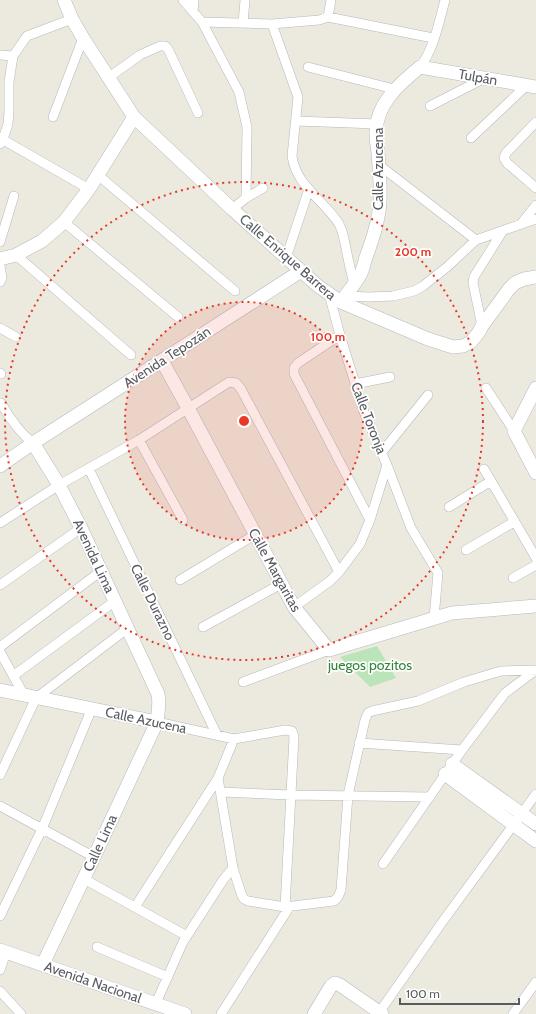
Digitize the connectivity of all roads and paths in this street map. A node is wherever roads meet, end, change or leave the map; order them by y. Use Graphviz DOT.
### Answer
graph roads {
  1 [pos="64,0"];
  2 [pos="183,0"];
  3 [pos="194,0"];
  4 [pos="245,0"];
  5 [pos="331,0"];
  6 [pos="445,0"];
  7 [pos="193,12"];
  8 [pos="328,17"];
  9 [pos="72,19"];
  10 [pos="202,22"];
  11 [pos="243,23"];
  12 [pos="272,24"];
  13 [pos="83,38"];
  14 [pos="434,38"];
  15 [pos="0,55"];
  16 [pos="14,56"];
  17 [pos="308,67"];
  18 [pos="420,67"];
  19 [pos="108,78"];
  20 [pos="483,78"];
  21 [pos="531,87"];
  22 [pos="394,89"];
  23 [pos="430,106"];
  24 [pos="198,113"];
  25 [pos="53,117"];
  26 [pos="134,117"];
  27 [pos="296,121"];
  28 [pos="536,122"];
  29 [pos="377,124"];
  30 [pos="471,138"];
  31 [pos="1,140"];
  32 [pos="379,165"];
  33 [pos="98,175"];
  34 [pos="263,188"];
  35 [pos="536,188"];
  36 [pos="89,189"];
  37 [pos="308,189"];
  38 [pos="14,196"];
  39 [pos="246,198"];
  40 [pos="536,205"];
  41 [pos="232,209"];
  42 [pos="536,219"];
  43 [pos="64,222"];
  44 [pos="521,224"];
  45 [pos="502,232"];
  46 [pos="476,240"];
  47 [pos="0,242"];
  48 [pos="16,256"];
  49 [pos="286,258"];
  50 [pos="0,259"];
  51 [pos="0,266"];
  52 [pos="301,271"];
  53 [pos="536,277"];
  54 [pos="0,280"];
  55 [pos="354,284"];
  56 [pos="235,291"];
  57 [pos="329,294"];
  58 [pos="343,299"];
  59 [pos="178,317"];
  60 [pos="482,326"];
  61 [pos="0,328"];
  62 [pos="340,336"];
  63 [pos="16,337"];
  64 [pos="131,355"];
  65 [pos="162,361"];
  66 [pos="390,377"];
  67 [pos="355,384"];
  68 [pos="486,388"];
  69 [pos="536,388"];
  70 [pos="428,395"];
  71 [pos="188,408"];
  72 [pos="2,410"];
  73 [pos="514,432"];
  74 [pos="139,440"];
  75 [pos="33,444"];
  76 [pos="382,452"];
  77 [pos="387,465"];
  78 [pos="0,466"];
  79 [pos="89,469"];
  80 [pos="484,469"];
  81 [pos="536,473"];
  82 [pos="491,481"];
  83 [pos="59,486"];
  84 [pos="449,507"];
  85 [pos="183,520"];
  86 [pos="370,520"];
  87 [pos="514,522"];
  88 [pos="0,523"];
  89 [pos="81,528"];
  90 [pos="256,534"];
  91 [pos="466,550"];
  92 [pos="536,558"];
  93 [pos="536,565"];
  94 [pos="100,571"];
  95 [pos="339,572"];
  96 [pos="512,578"];
  97 [pos="180,580"];
  98 [pos="280,584"];
  99 [pos="0,585"];
  100 [pos="115,602"];
  101 [pos="294,607"];
  102 [pos="536,608"];
  103 [pos="434,618"];
  104 [pos="203,627"];
  105 [pos="128,628"];
  106 [pos="0,647"];
  107 [pos="329,650"];
  108 [pos="0,652"];
  109 [pos="536,670"];
  110 [pos="13,676"];
  111 [pos="243,682"];
  112 [pos="0,690"];
  113 [pos="24,694"];
  114 [pos="36,698"];
  115 [pos="92,708"];
  116 [pos="156,722"];
  117 [pos="217,735"];
  118 [pos="234,739"];
  119 [pos="359,743"];
  120 [pos="462,750"];
  121 [pos="449,769"];
  122 [pos="0,775"];
  123 [pos="218,778"];
  124 [pos="221,792"];
  125 [pos="536,794"];
  126 [pos="291,795"];
  127 [pos="348,795"];
  128 [pos="430,797"];
  129 [pos="0,806"];
  130 [pos="522,813"];
  131 [pos="514,824"];
  132 [pos="536,824"];
  133 [pos="42,828"];
  134 [pos="536,841"];
  135 [pos="94,857"];
  136 [pos="384,864"];
  137 [pos="233,868"];
  138 [pos="84,879"];
  139 [pos="288,906"];
  140 [pos="135,907"];
  141 [pos="0,916"];
  142 [pos="187,936"];
  143 [pos="97,947"];
  144 [pos="3,951"];
  145 [pos="43,964"];
  146 [pos="0,970"];
  147 [pos="168,977"];
  148 [pos="536,982"];
  149 [pos="0,991"];
  150 [pos="156,1004"];
  151 [pos="380,1013"];
  152 [pos="21,1014"];
  153 [pos="185,1014"];
  154 [pos="221,1014"];
  155 [pos="314,1014"];
  156 [pos="513,1014"];
  1 -- 9 [label="street, Calle Enrique Barrera"];
  2 -- 7 [label="street"];
  3 -- 7 [label="street"];
  4 -- 11 [label="street"];
  5 -- 8 [label="street"];
  6 -- 14 [label="street, Calle Azucena"];
  7 -- 10 [label="street"];
  8 -- 12 [label="street"];
  8 -- 14 [label="street"];
  9 -- 13 [label="street, Calle Enrique Barrera"];
  9 -- 16 [label="street"];
  10 -- 11 [label="street"];
  10 -- 39 [label="street"];
  11 -- 12 [label="street"];
  12 -- 27 [label="street"];
  13 -- 19 [label="street, Calle Enrique Barrera"];
  13 -- 25 [label="street"];
  14 -- 18 [label="street, Calle Azucena"];
  15 -- 16 [label="street"];
  16 -- 31 [label="street"];
  17 -- 22 [label="street"];
  18 -- 20 [label="street, Tulpán"];
  18 -- 22 [label="street, Calle Azucena"];
  19 -- 24 [label="street"];
  19 -- 26 [label="street, Calle Enrique Barrera"];
  20 -- 21 [label="street, Tulpán"];
  20 -- 23 [label="street"];
  21 -- 30 [label="street"];
  22 -- 29 [label="street, Calle Azucena"];
  26 -- 33 [label="street"];
  26 -- 41 [label="street, Calle Enrique Barrera"];
  27 -- 29 [label="street"];
  27 -- 37 [label="street"];
  28 -- 35 [label="street"];
  29 -- 32 [label="street, Calle Azucena"];
  31 -- 36 [label="street"];
  32 -- 46 [label="street"];
  32 -- 55 [label="street, Calle Azucena"];
  33 -- 36 [label="street"];
  33 -- 56 [label="street"];
  34 -- 39 [label="street"];
  36 -- 43 [label="street"];
  37 -- 49 [label="street"];
  37 -- 55 [label="street"];
  38 -- 47 [label="street"];
  39 -- 41 [label="street"];
  40 -- 44 [label="street"];
  41 -- 49 [label="street, Calle Enrique Barrera"];
  42 -- 44 [label="street"];
  43 -- 48 [label="street"];
  43 -- 59 [label="street"];
  44 -- 45 [label="street"];
  45 -- 46 [label="street"];
  45 -- 60 [label="street"];
  46 -- 58 [label="street"];
  48 -- 50 [label="street"];
  48 -- 64 [label="street"];
  49 -- 52 [label="street, Calle Enrique Barrera"];
  51 -- 54 [label="street"];
  52 -- 57 [label="street, Calle Enrique Barrera"];
  52 -- 65 [label="street, Avenida Tepozán"];
  53 -- 60 [label="street, Calle Enrique Barrera"];
  55 -- 58 [label="street, Calle Azucena"];
  57 -- 58 [label="street, Calle Enrique Barrera"];
  57 -- 62 [label="street, Calle Toronja"];
  58 -- 60 [label="street, Calle Enrique Barrera"];
  61 -- 63 [label="street"];
  62 -- 67 [label="street, Calle Toronja"];
  62 -- 86 [label="street"];
  65 -- 71 [label="street, Calle Margaritas"];
  65 -- 75 [label="street, Avenida Tepozán"];
  66 -- 67 [label="street"];
  67 -- 76 [label="street, Calle Toronja"];
  68 -- 73 [label="street"];
  69 -- 73 [label="street"];
  70 -- 76 [label="street"];
  71 -- 74 [label="street"];
  71 -- 90 [label="street, Calle Margaritas"];
  71 -- 95 [label="street"];
  72 -- 75 [label="street, Avenida Lima"];
  73 -- 81 [label="street"];
  74 -- 79 [label="street"];
  74 -- 85 [label="street"];
  75 -- 78 [label="street, Avenida Tepozán"];
  75 -- 83 [label="street, Avenida Lima"];
  76 -- 77 [label="street, Calle Toronja"];
  77 -- 86 [label="street, Calle Toronja"];
  77 -- 103 [label="street"];
  79 -- 83 [label="street"];
  79 -- 117 [label="street, Calle Durazno"];
  80 -- 82 [label="street"];
  82 -- 84 [label="street"];
  82 -- 87 [label="street"];
  83 -- 88 [label="street"];
  83 -- 89 [label="street, Avenida Lima"];
  86 -- 95 [label="street, Calle Toronja"];
  87 -- 91 [label="street"];
  87 -- 92 [label="street"];
  89 -- 94 [label="street, Avenida Lima"];
  89 -- 99 [label="street"];
  90 -- 97 [label="street"];
  90 -- 98 [label="street, Calle Margaritas"];
  93 -- 96 [label="street"];
  94 -- 100 [label="street, Avenida Lima"];
  94 -- 106 [label="street"];
  95 -- 101 [label="street, Calle Toronja"];
  98 -- 101 [label="street, Calle Margaritas"];
  98 -- 104 [label="street"];
  100 -- 105 [label="street, Avenida Lima"];
  100 -- 110 [label="street"];
  101 -- 107 [label="street, Calle Margaritas"];
  102 -- 103 [label="street"];
  103 -- 107 [label="street"];
  105 -- 114 [label="street"];
  105 -- 116 [label="street, Avenida Lima"];
  107 -- 111 [label="street"];
  108 -- 110 [label="street"];
  109 -- 119 [label="street"];
  109 -- 120 [label="street"];
  110 -- 113 [label="street"];
  112 -- 113 [label="street, Calle Azucena"];
  113 -- 114 [label="street, Calle Azucena"];
  114 -- 115 [label="street, Calle Azucena"];
  114 -- 122 [label="street"];
  115 -- 116 [label="street, Calle Azucena"];
  115 -- 133 [label="street"];
  116 -- 117 [label="street, Calle Azucena"];
  116 -- 135 [label="street, Calle Lima"];
  117 -- 118 [label="street, Calle Azucena"];
  118 -- 123 [label="street"];
  118 -- 126 [label="street, Calle Azucena"];
  119 -- 120 [label="street"];
  119 -- 127 [label="street"];
  120 -- 121 [label="street"];
  121 -- 128 [label="street"];
  121 -- 130 [label="street"];
  121 -- 131 [label="street"];
  123 -- 124 [label="street"];
  123 -- 140 [label="street"];
  124 -- 126 [label="street"];
  124 -- 137 [label="street"];
  125 -- 130 [label="street"];
  126 -- 127 [label="street"];
  126 -- 139 [label="street"];
  127 -- 128 [label="street"];
  127 -- 139 [label="street"];
  128 -- 136 [label="street"];
  129 -- 133 [label="street"];
  130 -- 131 [label="street"];
  130 -- 132 [label="street"];
  131 -- 134 [label="street"];
  131 -- 151 [label="street"];
  133 -- 135 [label="street"];
  133 -- 141 [label="street"];
  135 -- 138 [label="street, Calle Lima"];
  137 -- 139 [label="street"];
  137 -- 142 [label="street"];
  138 -- 140 [label="street"];
  138 -- 145 [label="street, Calle Lima"];
  139 -- 154 [label="street"];
  140 -- 142 [label="street"];
  142 -- 147 [label="street"];
  143 -- 147 [label="street"];
  144 -- 145 [label="street, Avenida Nacional"];
  144 -- 146 [label="street"];
  145 -- 150 [label="street, Avenida Nacional"];
  147 -- 150 [label="street"];
  148 -- 156 [label="street"];
  149 -- 152 [label="street"];
  150 -- 153 [label="street, Avenida Nacional"];
  151 -- 155 [label="street"];
}
